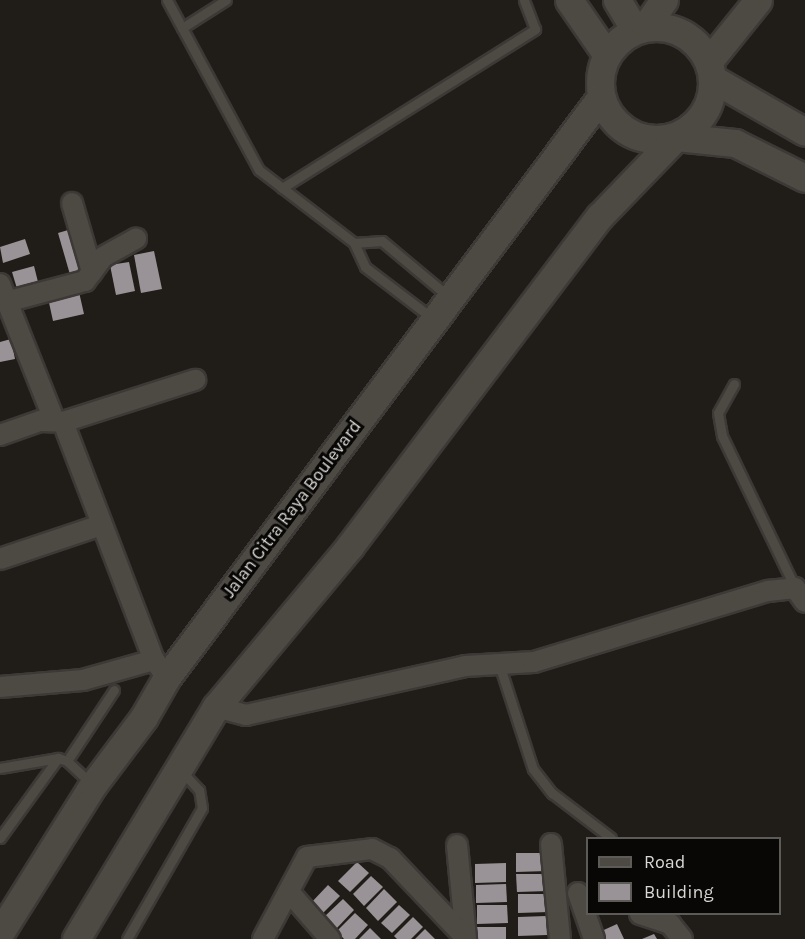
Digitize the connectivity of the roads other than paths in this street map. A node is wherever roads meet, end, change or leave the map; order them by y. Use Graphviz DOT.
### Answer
graph roads {
  1 [pos="167,0"];
  2 [pos="226,0"];
  3 [pos="524,0"];
  4 [pos="569,0"];
  5 [pos="617,0"];
  6 [pos="664,0"];
  7 [pos="758,0"];
  8 [pos="182,28"];
  9 [pos="640,29"];
  10 [pos="607,55"];
  11 [pos="711,70"];
  12 [pos="601,97"];
  13 [pos="805,132"];
  14 [pos="676,137"];
  15 [pos="805,178"];
  16 [pos="282,188"];
  17 [pos="72,203"];
  18 [pos="136,239"];
  19 [pos="354,243"];
  20 [pos="92,272"];
  21 [pos="3,293"];
  22 [pos="450,297"];
  23 [pos="433,320"];
  24 [pos="195,380"];
  25 [pos="734,384"];
  26 [pos="58,421"];
  27 [pos="0,435"];
  28 [pos="101,525"];
  29 [pos="0,559"];
  30 [pos="800,595"];
  31 [pos="498,662"];
  32 [pos="160,669"];
  33 [pos="0,687"];
  34 [pos="114,690"];
  35 [pos="216,707"];
  36 [pos="62,759"];
  37 [pos="0,768"];
  38 [pos="179,770"];
  39 [pos="93,785"];
  40 [pos="610,837"];
  41 [pos="0,838"];
  42 [pos="551,844"];
  43 [pos="457,845"];
  44 [pos="554,884"];
  45 [pos="290,893"];
  46 [pos="583,894"];
  47 [pos="588,915"];
  48 [pos="643,915"];
  49 [pos="0,933"];
  50 [pos="465,938"];
  51 [pos="76,939"];
  52 [pos="128,939"];
  53 [pos="263,939"];
  54 [pos="330,939"];
  55 [pos="560,939"];
  56 [pos="594,939"];
  57 [pos="682,939"];
  1 -- 8 [label="lane"];
  2 -- 8 [label="lane"];
  3 -- 16 [label="lane"];
  4 -- 10 [label="main road"];
  5 -- 9 [label="main road"];
  6 -- 9 [label="main road"];
  7 -- 11 [label="main road"];
  8 -- 16 [label="lane"];
  9 -- 10 [label="main road"];
  9 -- 11 [label="main road"];
  10 -- 12 [label="main road"];
  11 -- 13 [label="main road"];
  11 -- 14 [label="main road"];
  12 -- 14 [label="main road"];
  12 -- 22 [label="main road, Jalan Citra Raya Boulevard"];
  14 -- 15 [label="main road"];
  14 -- 35 [label="main road"];
  16 -- 19 [label="lane"];
  17 -- 20 [label="street"];
  18 -- 20 [label="street"];
  19 -- 22 [label="lane"];
  19 -- 23 [label="lane"];
  20 -- 21 [label="street"];
  21 -- 26 [label="street"];
  22 -- 23 [label="main road, Jalan Citra Raya Boulevard"];
  23 -- 32 [label="main road, Jalan Citra Raya Boulevard"];
  24 -- 26 [label="street"];
  25 -- 30 [label="lane"];
  26 -- 27 [label="street"];
  26 -- 28 [label="street"];
  28 -- 29 [label="street"];
  28 -- 32 [label="street"];
  30 -- 31 [label="street"];
  31 -- 35 [label="street"];
  31 -- 40 [label="lane"];
  32 -- 33 [label="street"];
  32 -- 39 [label="main road, Jalan Citra Raya Boulevard"];
  34 -- 36 [label="lane"];
  35 -- 38 [label="main road"];
  36 -- 37 [label="lane"];
  36 -- 39 [label="lane"];
  36 -- 41 [label="lane"];
  38 -- 51 [label="main road"];
  38 -- 52 [label="lane"];
  39 -- 49 [label="main road, Jalan Citra Raya Boulevard"];
  42 -- 44 [label="street"];
  43 -- 50 [label="street"];
  44 -- 46 [label="street"];
  44 -- 55 [label="street"];
  45 -- 50 [label="street"];
  45 -- 53 [label="street"];
  45 -- 54 [label="street"];
  47 -- 56 [label="street"];
  48 -- 57 [label="street"];
}
